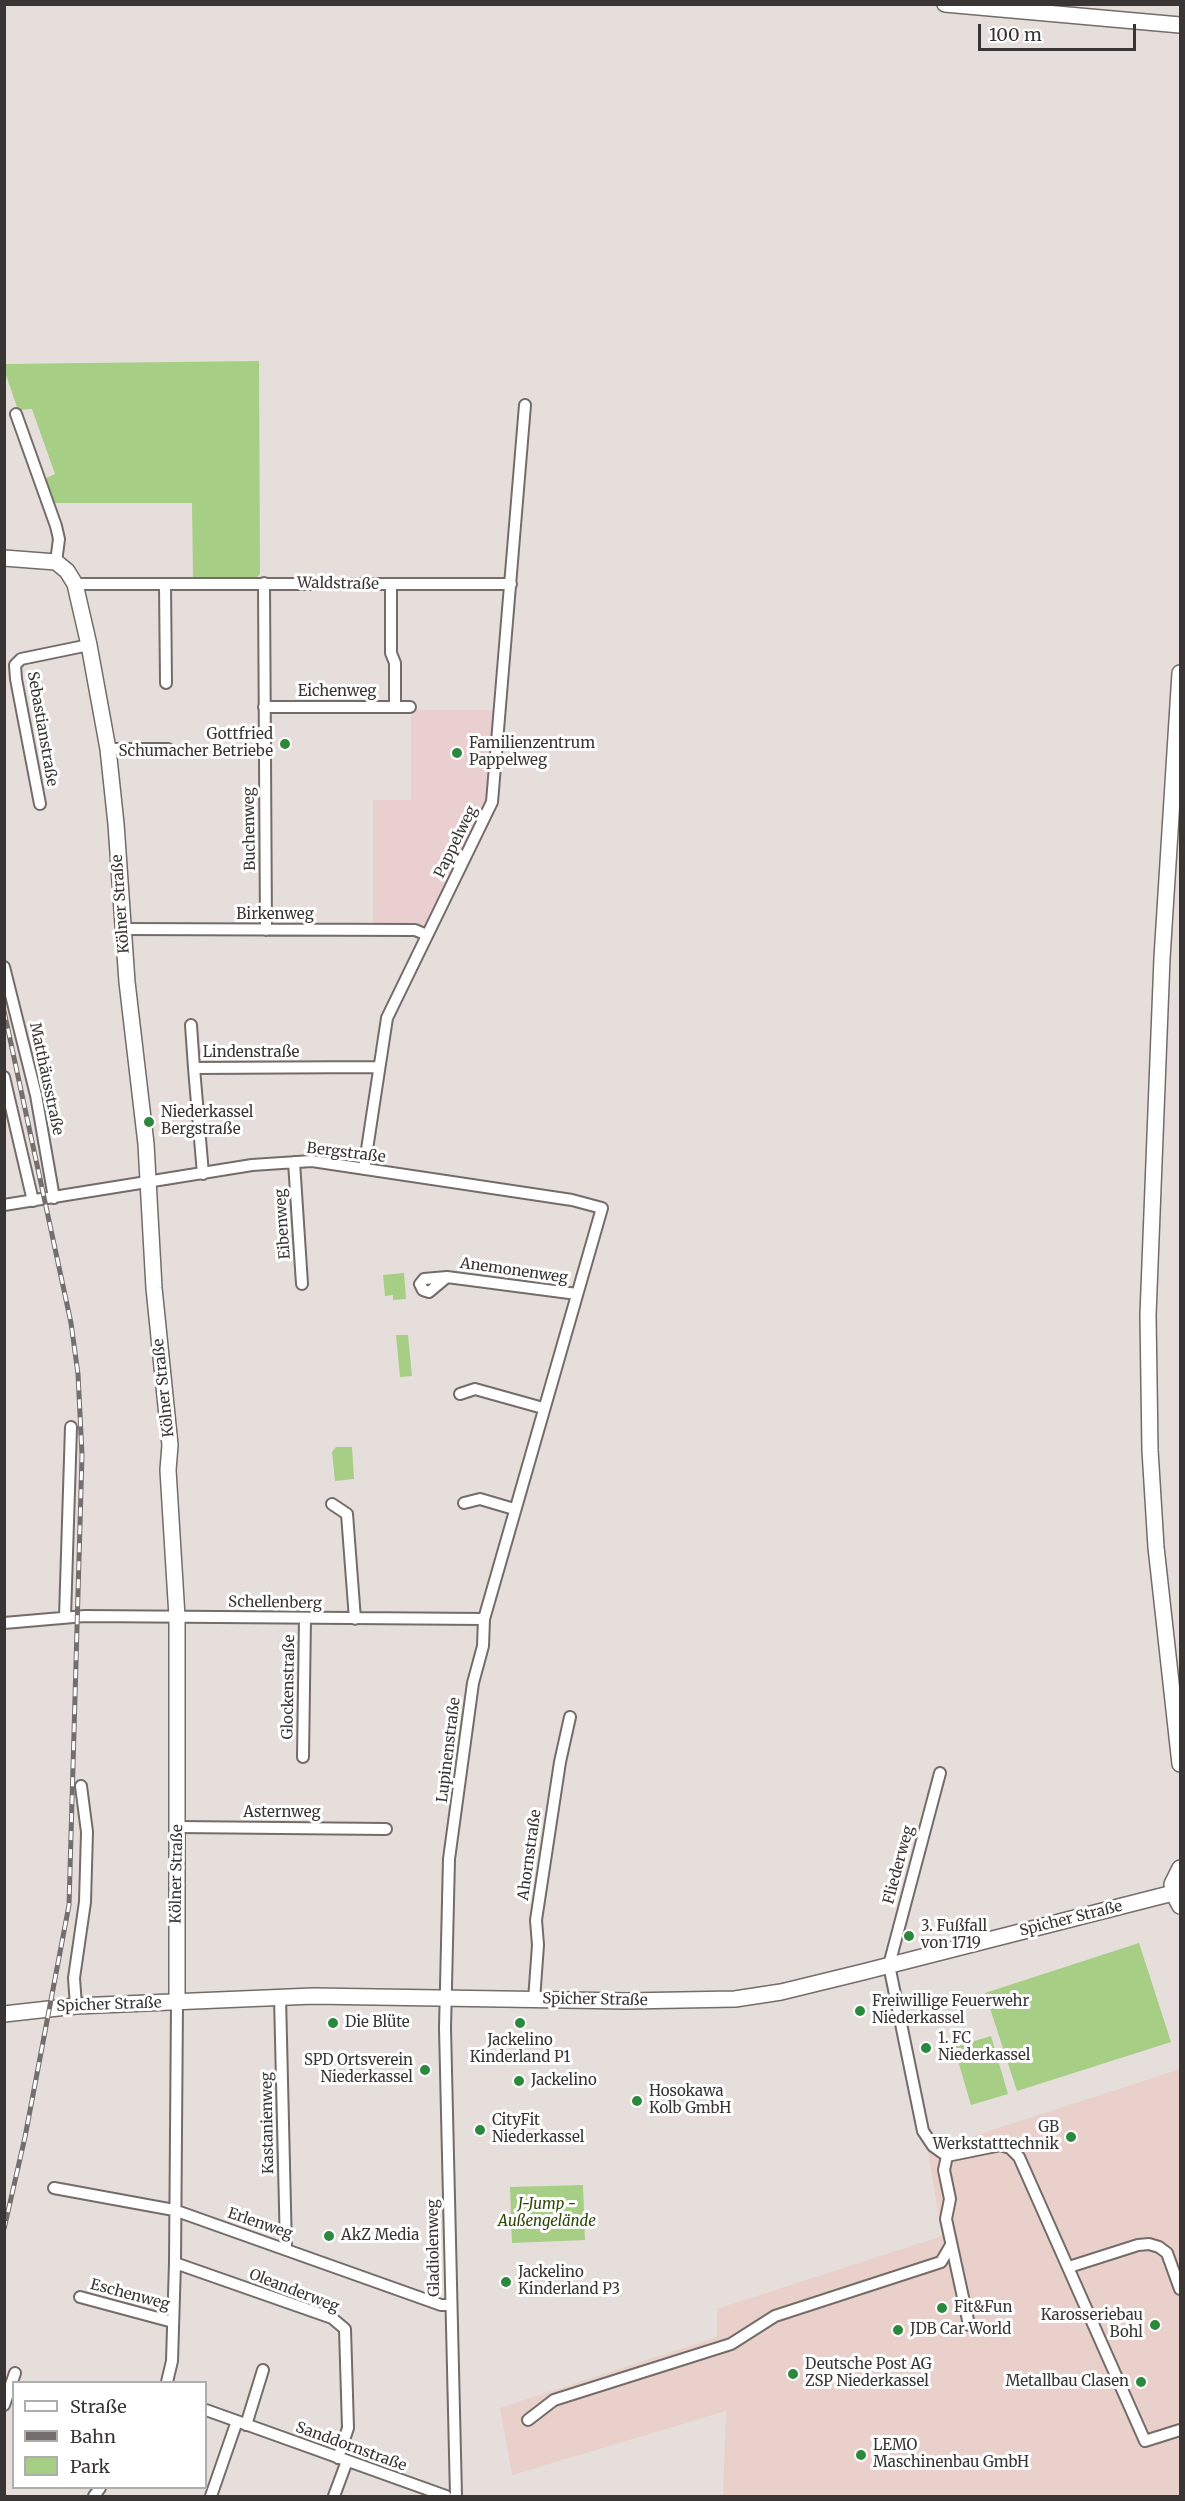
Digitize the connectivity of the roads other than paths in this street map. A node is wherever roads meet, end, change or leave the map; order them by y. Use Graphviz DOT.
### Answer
graph roads {
  1 [pos="945,4"];
  2 [pos="1180,25"];
  3 [pos="525,405"];
  4 [pos="16,414"];
  5 [pos="4,558"];
  6 [pos="56,562"];
  7 [pos="264,583"];
  8 [pos="75,584"];
  9 [pos="165,584"];
  10 [pos="511,584"];
  11 [pos="391,585"];
  12 [pos="89,645"];
  13 [pos="1180,673"];
  14 [pos="166,683"];
  15 [pos="395,706"];
  16 [pos="264,707"];
  17 [pos="410,707"];
  18 [pos="108,749"];
  19 [pos="168,749"];
  20 [pos="40,804"];
  21 [pos="122,929"];
  22 [pos="266,930"];
  23 [pos="427,935"];
  24 [pos="4,967"];
  25 [pos="191,1025"];
  26 [pos="379,1067"];
  27 [pos="194,1068"];
  28 [pos="4,1077"];
  29 [pos="7,1098"];
  30 [pos="294,1162"];
  31 [pos="364,1169"];
  32 [pos="203,1174"];
  33 [pos="147,1182"];
  34 [pos="54,1198"];
  35 [pos="33,1201"];
  36 [pos="4,1205"];
  37 [pos="588,1252"];
  38 [pos="447,1277"];
  39 [pos="302,1284"];
  40 [pos="577,1294"];
  41 [pos="460,1394"];
  42 [pos="543,1408"];
  43 [pos="71,1427"];
  44 [pos="464,1503"];
  45 [pos="332,1504"];
  46 [pos="514,1509"];
  47 [pos="65,1617"];
  48 [pos="177,1617"];
  49 [pos="305,1618"];
  50 [pos="355,1619"];
  51 [pos="484,1619"];
  52 [pos="4,1623"];
  53 [pos="570,1717"];
  54 [pos="303,1757"];
  55 [pos="1180,1764"];
  56 [pos="940,1773"];
  57 [pos="81,1786"];
  58 [pos="177,1827"];
  59 [pos="386,1829"];
  60 [pos="1180,1868"];
  61 [pos="1177,1900"];
  62 [pos="889,1965"];
  63 [pos="280,1998"];
  64 [pos="445,1999"];
  65 [pos="534,2000"];
  66 [pos="177,2003"];
  67 [pos="76,2006"];
  68 [pos="4,2014"];
  69 [pos="947,2156"];
  70 [pos="54,2188"];
  71 [pos="174,2210"];
  72 [pos="951,2246"];
  73 [pos="286,2248"];
  74 [pos="175,2263"];
  75 [pos="1069,2267"];
  76 [pos="1180,2289"];
  77 [pos="80,2297"];
  78 [pos="450,2306"];
  79 [pos="173,2322"];
  80 [pos="969,2325"];
  81 [pos="263,2370"];
  82 [pos="15,2373"];
  83 [pos="12,2381"];
  84 [pos="167,2381"];
  85 [pos="12,2382"];
  86 [pos="4,2405"];
  87 [pos="207,2410"];
  88 [pos="528,2420"];
  89 [pos="241,2423"];
  90 [pos="1180,2430"];
  91 [pos="343,2459"];
  92 [pos="211,2496"];
  93 [pos="334,2496"];
  94 [pos="446,2496"];
  95 [pos="456,2496"];
  1 -- 2 [label="street"];
  3 -- 10 [label="street, Pappelweg"];
  4 -- 6 [label="street"];
  5 -- 6 [label="street"];
  6 -- 8 [label="street, Kölner Straße"];
  7 -- 9 [label="street, Waldstraße"];
  7 -- 11 [label="street, Waldstraße"];
  7 -- 16 [label="street, Buchenweg"];
  8 -- 9 [label="street, Waldstraße"];
  8 -- 12 [label="street, Kölner Straße"];
  9 -- 14 [label="street"];
  10 -- 11 [label="street, Waldstraße"];
  10 -- 23 [label="street, Pappelweg"];
  11 -- 15 [label="street"];
  12 -- 18 [label="street, Kölner Straße"];
  12 -- 20 [label="street, Sebastianstraße"];
  13 -- 55 [label="street"];
  15 -- 16 [label="street, Eichenweg"];
  15 -- 17 [label="street, Eichenweg"];
  16 -- 22 [label="street, Buchenweg"];
  18 -- 19 [label="street"];
  18 -- 21 [label="street, Kölner Straße"];
  21 -- 22 [label="street, Birkenweg"];
  21 -- 33 [label="street, Kölner Straße"];
  22 -- 23 [label="street, Birkenweg"];
  23 -- 26 [label="street, Pappelweg"];
  24 -- 34 [label="street, Matthäusstraße"];
  25 -- 27 [label="street"];
  26 -- 27 [label="street, Lindenstraße"];
  26 -- 31 [label="street, Pappelweg"];
  27 -- 32 [label="street, Lindenstraße"];
  28 -- 29 [label="street"];
  29 -- 35 [label="street"];
  30 -- 31 [label="street, Bergstraße"];
  30 -- 32 [label="street, Bergstraße"];
  30 -- 39 [label="street, Eibenweg"];
  31 -- 37 [label="street, Bergstraße"];
  32 -- 33 [label="street, Bergstraße"];
  33 -- 34 [label="street, Bergstraße"];
  33 -- 48 [label="street, Kölner Straße"];
  34 -- 35 [label="street, Bergstraße"];
  35 -- 36 [label="street, Bergstraße"];
  37 -- 40 [label="street, Lupinenstraße"];
  38 -- 40 [label="street, Anemonenweg"];
  40 -- 42 [label="street, Lupinenstraße"];
  41 -- 42 [label="street"];
  42 -- 46 [label="street, Lupinenstraße"];
  43 -- 47 [label="street"];
  44 -- 46 [label="street"];
  45 -- 50 [label="street"];
  46 -- 51 [label="street, Lupinenstraße"];
  47 -- 48 [label="street, Schellenberg"];
  47 -- 52 [label="street, Schellenberg"];
  48 -- 49 [label="street, Schellenberg"];
  48 -- 58 [label="street, Kölner Straße"];
  49 -- 50 [label="street, Schellenberg"];
  49 -- 54 [label="street, Glockenstraße"];
  50 -- 51 [label="street, Schellenberg"];
  51 -- 64 [label="street, Lupinenstraße"];
  53 -- 65 [label="street, Ahornstraße"];
  56 -- 62 [label="street, Fliederweg"];
  57 -- 67 [label="street"];
  58 -- 59 [label="street, Asternweg"];
  58 -- 66 [label="street, Kölner Straße"];
  60 -- 61 [label="street"];
  61 -- 62 [label="street, Spicher Straße"];
  62 -- 65 [label="street, Spicher Straße"];
  62 -- 69 [label="street"];
  63 -- 64 [label="street, Spicher Straße"];
  63 -- 66 [label="street, Spicher Straße"];
  63 -- 73 [label="street, Kastanienweg"];
  64 -- 65 [label="street, Spicher Straße"];
  64 -- 78 [label="street, Gladiolenweg"];
  66 -- 67 [label="street, Spicher Straße"];
  66 -- 71 [label="street, Kölner Straße"];
  67 -- 68 [label="street, Spicher Straße"];
  69 -- 72 [label="street"];
  69 -- 75 [label="street"];
  70 -- 71 [label="street, Erlenweg"];
  71 -- 73 [label="street, Erlenweg"];
  71 -- 74 [label="street, Kölner Straße"];
  72 -- 80 [label="street"];
  72 -- 88 [label="street"];
  73 -- 78 [label="street, Erlenweg"];
  74 -- 79 [label="street, Kölner Straße"];
  74 -- 91 [label="street, Oleanderweg"];
  75 -- 76 [label="street"];
  75 -- 90 [label="street"];
  77 -- 79 [label="street, Eschenweg"];
  78 -- 95 [label="street, Gladiolenweg"];
  79 -- 84 [label="street, Kölner Straße"];
  81 -- 89 [label="street"];
  82 -- 83 [label="street"];
  85 -- 86 [label="street"];
  87 -- 89 [label="street, Sanddornstraße"];
  89 -- 91 [label="street, Sanddornstraße"];
  89 -- 92 [label="street"];
  91 -- 93 [label="street, Oleanderweg"];
  91 -- 94 [label="street, Sanddornstraße"];
}
